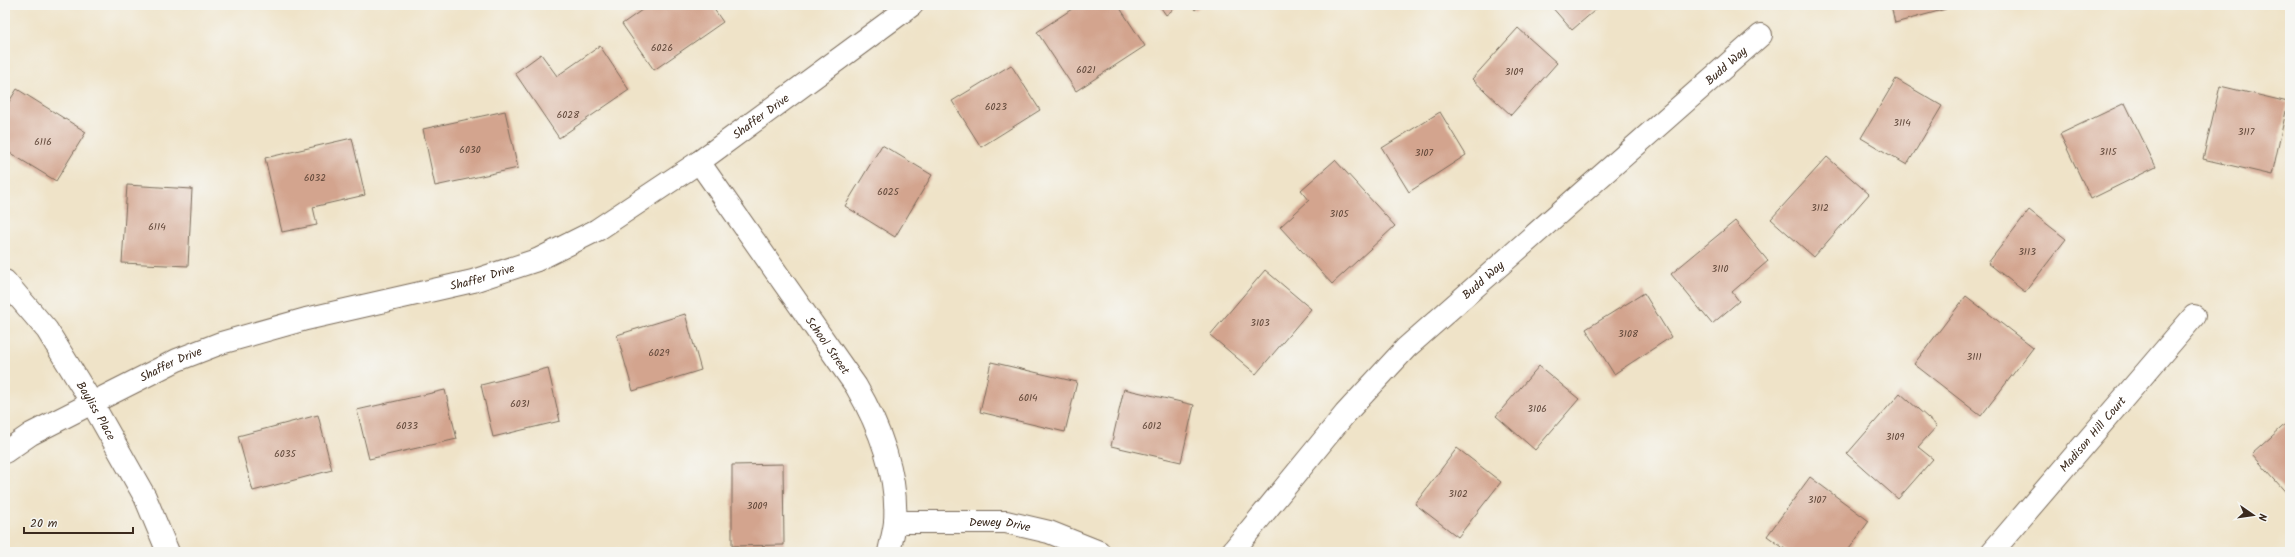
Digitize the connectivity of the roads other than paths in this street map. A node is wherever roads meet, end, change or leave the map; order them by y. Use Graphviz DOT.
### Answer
graph roads {
  1 [pos="912,5"];
  2 [pos="1761,35"];
  3 [pos="699,162"];
  4 [pos="5,281"];
  5 [pos="2194,316"];
  6 [pos="92,403"];
  7 [pos="5,452"];
  8 [pos="895,522"];
  9 [pos="168,552"];
  10 [pos="889,552"];
  11 [pos="1099,552"];
  12 [pos="1232,552"];
  13 [pos="1992,552"];
  1 -- 3 [label="street, Shaffer Drive"];
  2 -- 12 [label="street, Budd Way"];
  3 -- 6 [label="street, Shaffer Drive"];
  3 -- 8 [label="street, School Street"];
  4 -- 6 [label="street, Bayliss Place"];
  5 -- 13 [label="street, Madison Hill Court"];
  6 -- 7 [label="street, Shaffer Drive"];
  6 -- 9 [label="street, Bayliss Place"];
  8 -- 10 [label="street, School Street"];
  8 -- 11 [label="street, Dewey Drive"];
}
